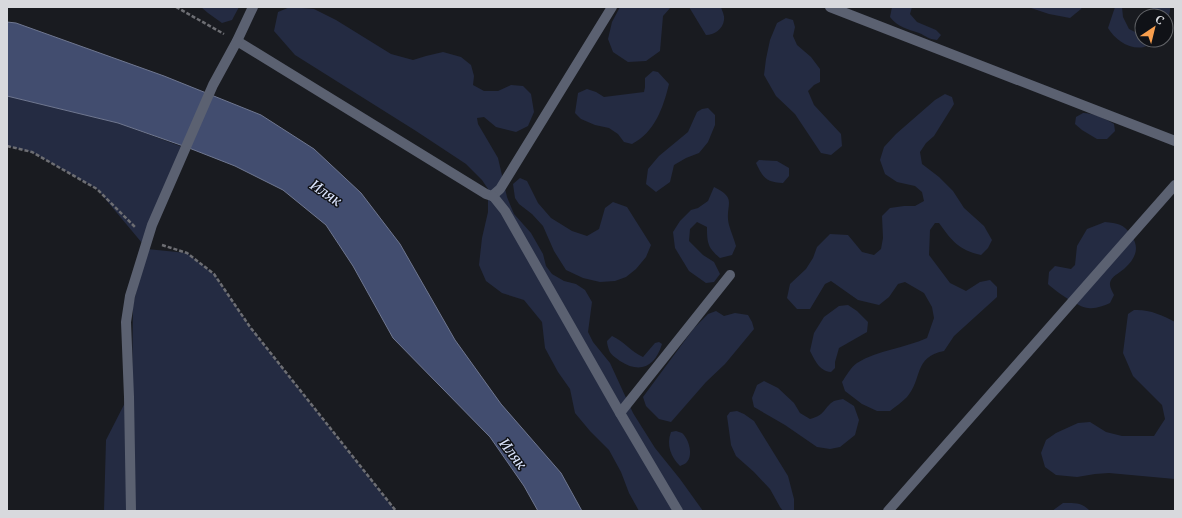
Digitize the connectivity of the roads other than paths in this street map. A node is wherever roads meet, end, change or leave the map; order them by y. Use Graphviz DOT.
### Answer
graph roads {
  1 [pos="253,7"];
  2 [pos="612,7"];
  3 [pos="830,7"];
  4 [pos="237,41"];
  5 [pos="1175,141"];
  6 [pos="1175,185"];
  7 [pos="493,196"];
  8 [pos="730,275"];
  9 [pos="620,413"];
  10 [pos="130,511"];
  11 [pos="678,511"];
  12 [pos="888,511"];
  1 -- 4 [label="street"];
  2 -- 7 [label="street"];
  3 -- 5 [label="street"];
  4 -- 7 [label="street"];
  4 -- 10 [label="street"];
  6 -- 12 [label="street"];
  7 -- 9 [label="street"];
  8 -- 9 [label="street"];
  9 -- 11 [label="street"];
}
